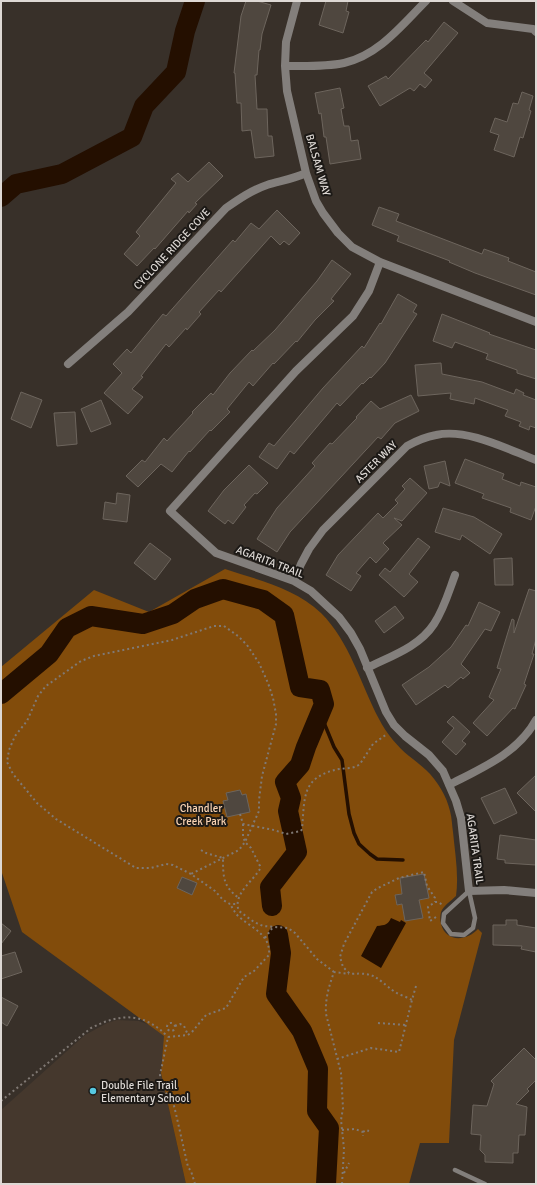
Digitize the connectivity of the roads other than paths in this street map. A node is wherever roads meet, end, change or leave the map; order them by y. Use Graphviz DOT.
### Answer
graph roads {
  1 [pos="297,1"];
  2 [pos="426,1"];
  3 [pos="453,1"];
  4 [pos="536,32"];
  5 [pos="285,66"];
  6 [pos="306,173"];
  7 [pos="380,262"];
  8 [pos="536,322"];
  9 [pos="68,364"];
  10 [pos="536,460"];
  11 [pos="455,575"];
  12 [pos="294,581"];
  13 [pos="367,668"];
  14 [pos="536,720"];
  15 [pos="449,785"];
  16 [pos="469,891"];
  17 [pos="536,893"];
  18 [pos="455,1170"];
  19 [pos="485,1184"];
  1 -- 5 [label="street, BALSAM WAY"];
  2 -- 5 [label="street"];
  3 -- 4 [label="street"];
  5 -- 6 [label="street, BALSAM WAY"];
  6 -- 7 [label="street, BALSAM WAY"];
  6 -- 9 [label="street, CYCLONE RIDGE COVE"];
  7 -- 8 [label="street, BALSAM WAY"];
  7 -- 12 [label="street, AGARITA TRAIL"];
  10 -- 12 [label="street, ASTER WAY"];
  11 -- 13 [label="street"];
  12 -- 13 [label="street, AGARITA TRAIL"];
  13 -- 15 [label="street, AGARITA TRAIL"];
  14 -- 15 [label="street"];
  15 -- 16 [label="street, AGARITA TRAIL"];
  16 -- 16 [label="lane"];
  16 -- 17 [label="street, AGARITA TRAIL"];
  18 -- 19 [label="lane"];
}
